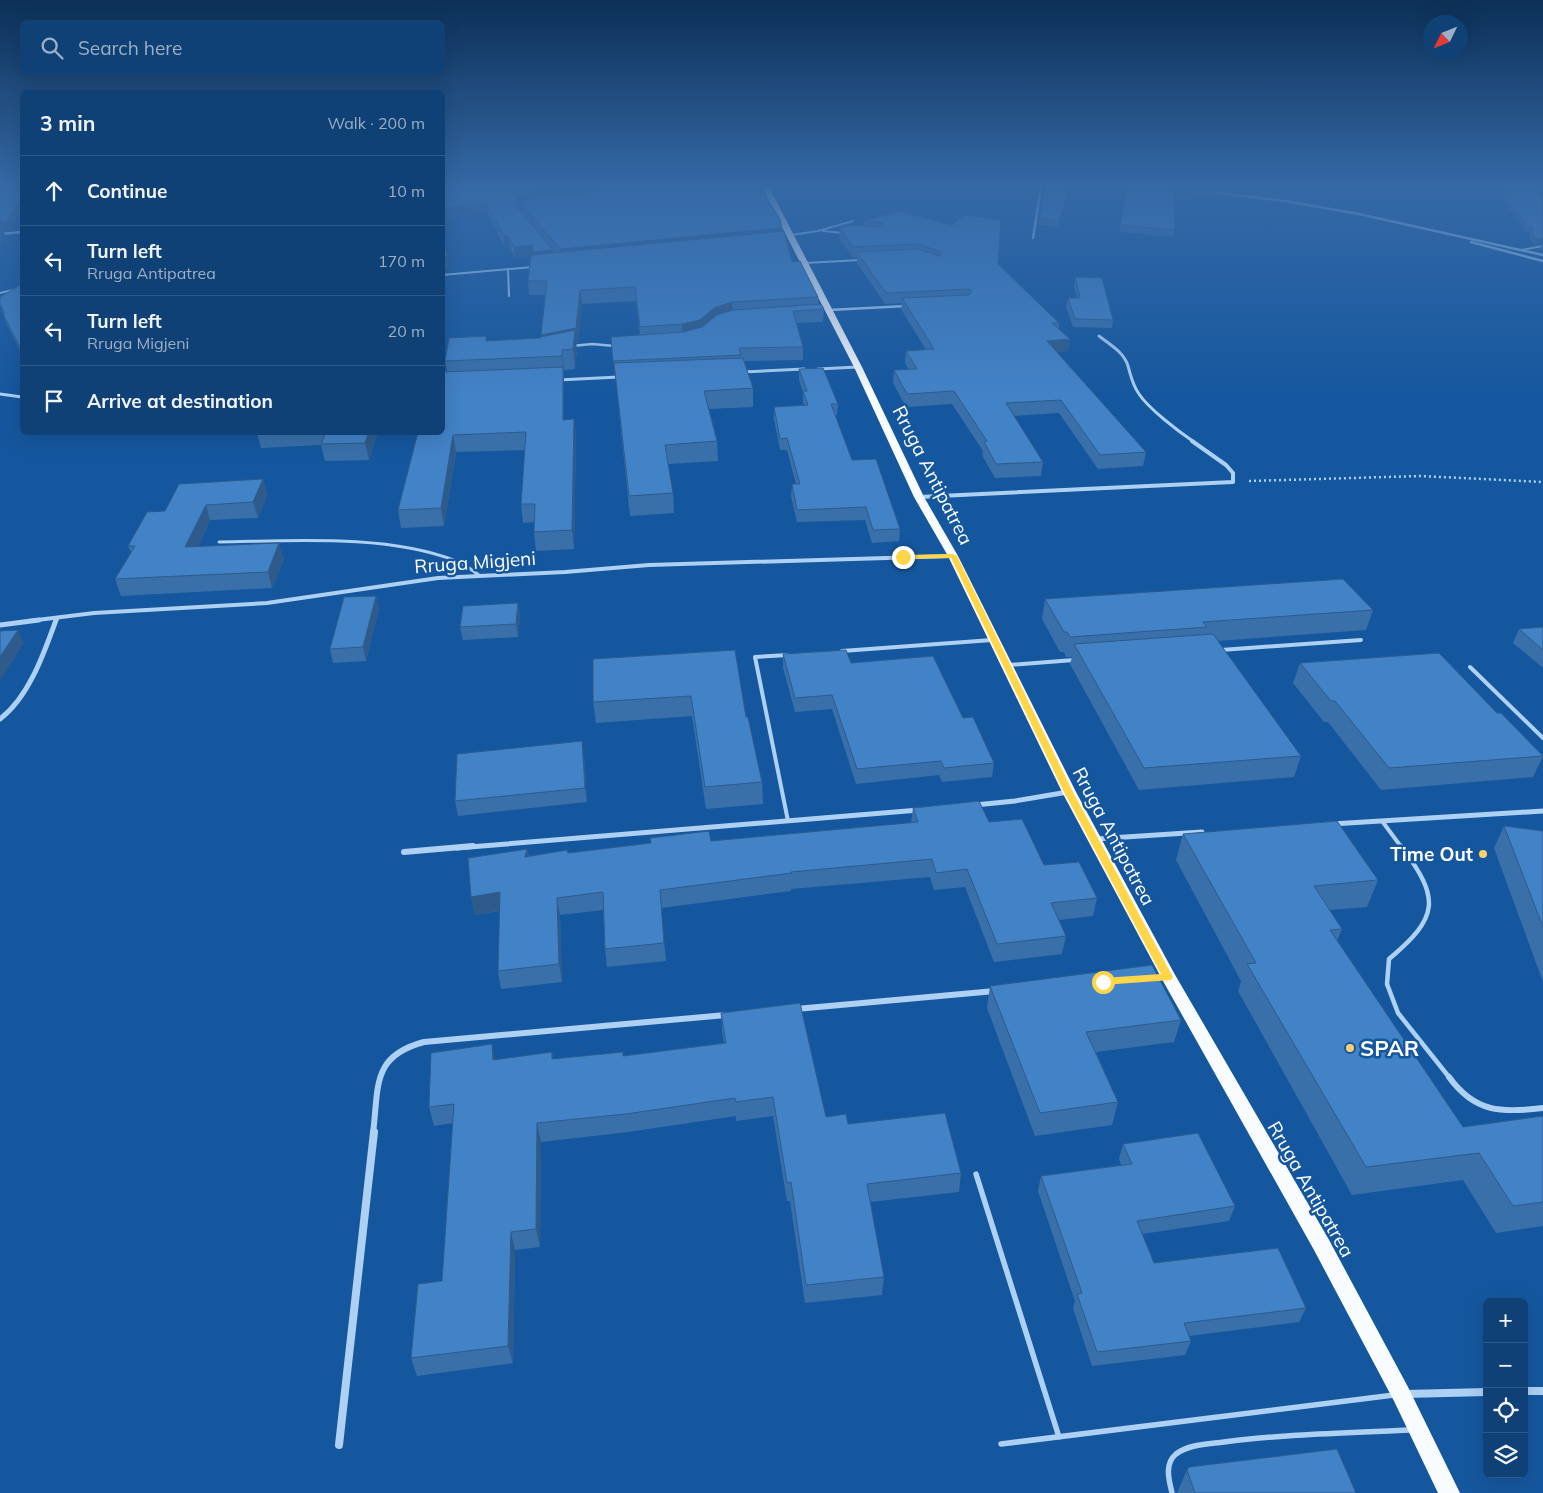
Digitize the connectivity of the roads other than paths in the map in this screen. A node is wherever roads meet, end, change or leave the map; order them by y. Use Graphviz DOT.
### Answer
graph roads {
  1 [pos="801,257"];
  2 [pos="1526,257"];
  3 [pos="861,260"];
  4 [pos="1543,261"];
  5 [pos="805,263"];
  6 [pos="534,267"];
  7 [pos="508,269"];
  8 [pos="445,275"];
  9 [pos="509,296"];
  10 [pos="909,306"];
  11 [pos="827,312"];
  12 [pos="1099,336"];
  13 [pos="621,346"];
  14 [pos="565,348"];
  15 [pos="858,367"];
  16 [pos="807,369"];
  17 [pos="817,369"];
  18 [pos="738,372"];
  19 [pos="620,377"];
  20 [pos="551,380"];
  21 [pos="0,394"];
  22 [pos="20,397"];
  23 [pos="919,497"];
  24 [pos="219,542"];
  25 [pos="953,556"];
  26 [pos="480,576"];
  27 [pos="57,618"];
  28 [pos="0,624"];
  29 [pos="994,640"];
  30 [pos="1361,640"];
  31 [pos="1213,650"];
  32 [pos="835,651"];
  33 [pos="795,654"];
  34 [pos="1075,660"];
  35 [pos="1006,665"];
  36 [pos="1470,667"];
  37 [pos="0,719"];
  38 [pos="1543,738"];
  39 [pos="1069,792"];
  40 [pos="966,806"];
  41 [pos="926,809"];
  42 [pos="1543,811"];
  43 [pos="788,821"];
  44 [pos="1382,821"];
  45 [pos="1322,825"];
  46 [pos="1214,831"];
  47 [pos="1095,839"];
  48 [pos="404,852"];
  49 [pos="1005,990"];
  50 [pos="788,1010"];
  51 [pos="739,1014"];
  52 [pos="1449,1077"];
  53 [pos="1543,1108"];
  54 [pos="976,1174"];
  55 [pos="1528,1391"];
  56 [pos="1543,1391"];
  57 [pos="1483,1392"];
  58 [pos="1401,1394"];
  59 [pos="1418,1430"];
  60 [pos="1059,1437"];
  61 [pos="1001,1444"];
  62 [pos="339,1445"];
  63 [pos="1172,1493"];
  64 [pos="1449,1493"];
  1 -- 5 [label="main road, Rruga Antipatrea"];
  2 -- 4 [label="street"];
  3 -- 5 [label="lane"];
  5 -- 11 [label="main road, Rruga Antipatrea"];
  6 -- 7 [label="lane"];
  7 -- 8 [label="lane"];
  7 -- 9 [label="lane"];
  10 -- 11 [label="lane"];
  11 -- 15 [label="main road, Rruga Antipatrea"];
  12 -- 23 [label="street"];
  13 -- 14 [label="lane"];
  15 -- 17 [label="street"];
  15 -- 23 [label="main road, Rruga Antipatrea"];
  16 -- 18 [label="street"];
  19 -- 20 [label="street"];
  21 -- 22 [label="street"];
  23 -- 25 [label="main road, Rruga Antipatrea"];
  24 -- 26 [label="lane"];
  25 -- 26 [label="street, Rruga Migjeni"];
  25 -- 29 [label="main road, Rruga Antipatrea"];
  26 -- 27 [label="street, Rruga Migjeni"];
  27 -- 28 [label="street, Rruga Migjeni"];
  27 -- 37 [label="street"];
  29 -- 32 [label="lane"];
  29 -- 35 [label="main road, Rruga Antipatrea"];
  30 -- 31 [label="lane"];
  33 -- 43 [label="lane"];
  34 -- 35 [label="lane"];
  35 -- 39 [label="main road, Rruga Antipatrea"];
  36 -- 38 [label="lane"];
  39 -- 40 [label="street"];
  39 -- 47 [label="main road, Rruga Antipatrea"];
  41 -- 43 [label="street"];
  42 -- 44 [label="street"];
  43 -- 48 [label="street"];
  44 -- 45 [label="street"];
  44 -- 52 [label="lane"];
  46 -- 47 [label="street"];
  47 -- 58 [label="main road, Rruga Antipatrea"];
  49 -- 50 [label="street"];
  51 -- 62 [label="street"];
  52 -- 53 [label="street"];
  54 -- 60 [label="lane"];
  55 -- 56 [label="street"];
  57 -- 58 [label="street"];
  58 -- 59 [label="main road, Rruga Antipatrea"];
  58 -- 60 [label="lane"];
  59 -- 63 [label="lane"];
  59 -- 64 [label="main road, Rruga Antipatrea"];
  60 -- 61 [label="lane"];
}
